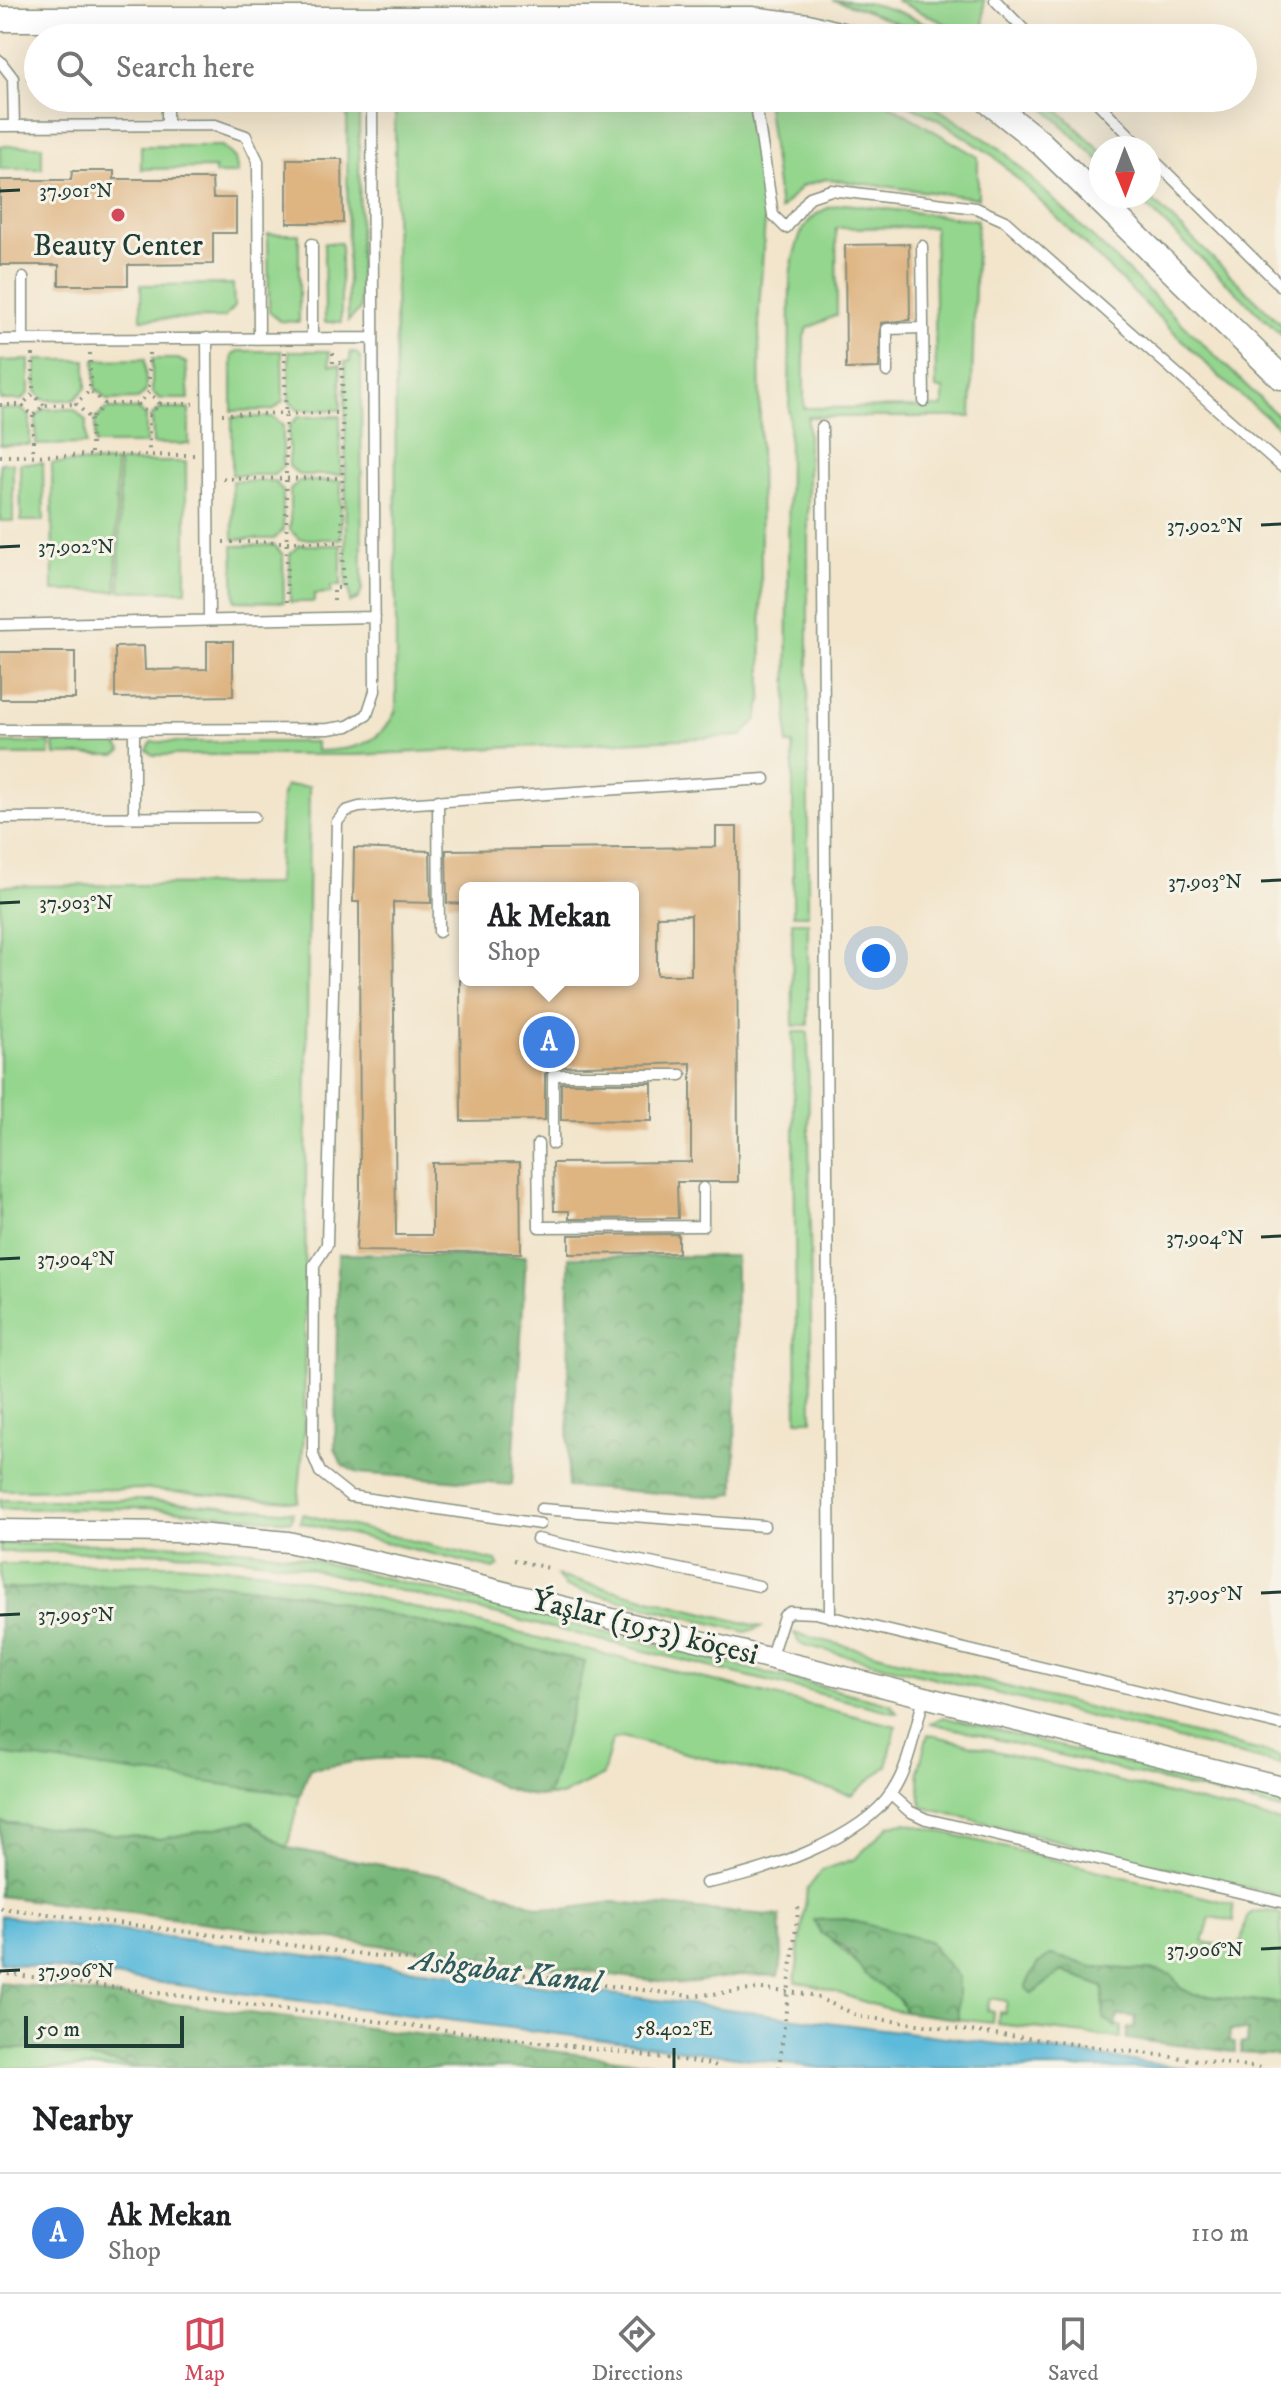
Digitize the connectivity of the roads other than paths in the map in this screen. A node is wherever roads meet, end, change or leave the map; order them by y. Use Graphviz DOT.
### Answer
graph roads {
  1 [pos="995,0"];
  2 [pos="210,18"];
  3 [pos="0,19"];
  4 [pos="206,24"];
  5 [pos="751,24"];
  6 [pos="1018,24"];
  7 [pos="0,61"];
  8 [pos="167,112"];
  9 [pos="372,112"];
  10 [pos="757,112"];
  11 [pos="1002,112"];
  12 [pos="1107,112"];
  13 [pos="167,125"];
  14 [pos="0,126"];
  15 [pos="14,126"];
  16 [pos="1130,136"];
  17 [pos="1161,167"];
  18 [pos="312,244"];
  19 [pos="922,246"];
  20 [pos="23,278"];
  21 [pos="1281,286"];
  22 [pos="923,328"];
  23 [pos="207,338"];
  24 [pos="259,338"];
  25 [pos="312,338"];
  26 [pos="373,338"];
  27 [pos="23,339"];
  28 [pos="0,340"];
  29 [pos="887,372"];
  30 [pos="1281,377"];
  31 [pos="924,401"];
  32 [pos="822,427"];
  33 [pos="1281,466"];
  34 [pos="375,617"];
  35 [pos="209,618"];
  36 [pos="0,625"];
  37 [pos="0,730"];
  38 [pos="134,730"];
  39 [pos="765,779"];
  40 [pos="438,800"];
  41 [pos="134,817"];
  42 [pos="254,817"];
  43 [pos="0,818"];
  44 [pos="439,932"];
  45 [pos="681,1075"];
  46 [pos="538,1144"];
  47 [pos="553,1144"];
  48 [pos="703,1188"];
  49 [pos="541,1509"];
  50 [pos="540,1524"];
  51 [pos="764,1526"];
  52 [pos="0,1530"];
  53 [pos="537,1539"];
  54 [pos="759,1586"];
  55 [pos="830,1617"];
  56 [pos="770,1659"];
  57 [pos="924,1698"];
  58 [pos="1281,1725"];
  59 [pos="1281,1786"];
  60 [pos="891,1795"];
  61 [pos="706,1883"];
  62 [pos="1281,1902"];
  1 -- 6 [label="lane"];
  2 -- 3 [label="street"];
  2 -- 4 [label="lane"];
  2 -- 5 [label="street"];
  7 -- 15 [label="lane"];
  8 -- 13 [label="lane"];
  9 -- 26 [label="lane"];
  10 -- 33 [label="lane"];
  11 -- 30 [label="street"];
  12 -- 16 [label="lane"];
  13 -- 15 [label="lane"];
  13 -- 24 [label="lane"];
  14 -- 15 [label="lane"];
  17 -- 21 [label="lane"];
  18 -- 25 [label="lane"];
  19 -- 22 [label="lane"];
  20 -- 27 [label="lane"];
  22 -- 29 [label="lane"];
  22 -- 31 [label="lane"];
  23 -- 24 [label="lane"];
  23 -- 27 [label="lane"];
  23 -- 35 [label="lane"];
  24 -- 25 [label="lane"];
  25 -- 26 [label="lane"];
  26 -- 34 [label="lane"];
  27 -- 28 [label="lane"];
  32 -- 55 [label="lane"];
  34 -- 35 [label="lane"];
  34 -- 38 [label="lane"];
  35 -- 36 [label="lane"];
  37 -- 38 [label="lane"];
  38 -- 41 [label="lane"];
  39 -- 40 [label="lane"];
  40 -- 44 [label="lane"];
  40 -- 50 [label="lane"];
  41 -- 42 [label="lane"];
  41 -- 43 [label="lane"];
  45 -- 47 [label="lane"];
  46 -- 48 [label="lane"];
  49 -- 51 [label="lane"];
  52 -- 56 [label="street, Ýaşlar (1953) köçesi"];
  53 -- 54 [label="lane"];
  55 -- 56 [label="lane"];
  55 -- 58 [label="lane"];
  56 -- 57 [label="street, Ýaşlar (1953) köçesi"];
  57 -- 59 [label="street, Ýaşlar (1953) köçesi"];
  57 -- 60 [label="lane"];
  60 -- 61 [label="lane"];
  60 -- 62 [label="lane"];
}
